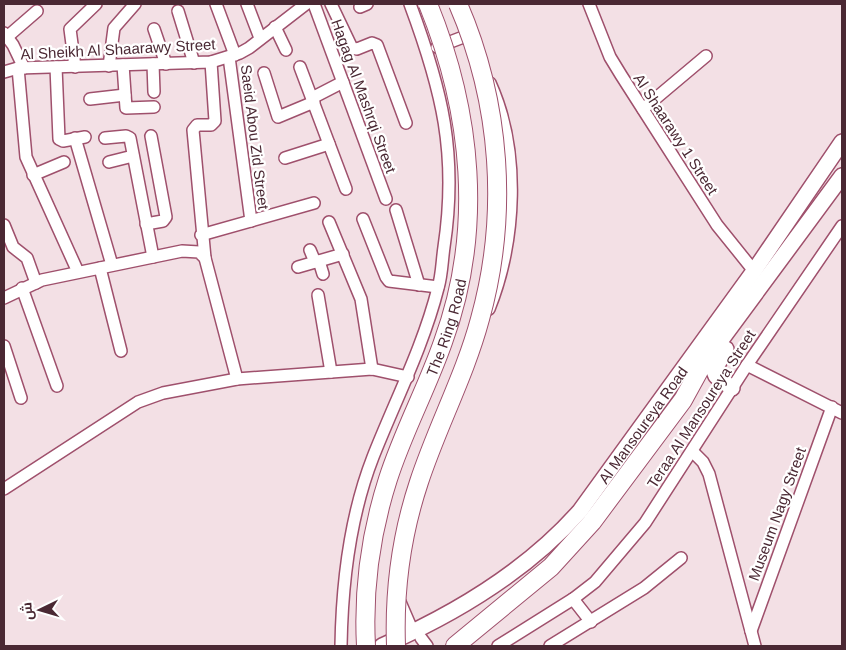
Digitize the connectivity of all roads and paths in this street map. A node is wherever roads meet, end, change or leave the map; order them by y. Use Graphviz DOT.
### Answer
graph roads {
  1 [pos="96,4"];
  2 [pos="134,4"];
  3 [pos="216,4"];
  4 [pos="246,4"];
  5 [pos="306,4"];
  6 [pos="314,4"];
  7 [pos="331,4"];
  8 [pos="410,4"];
  9 [pos="428,4"];
  10 [pos="451,4"];
  11 [pos="458,4"];
  12 [pos="589,4"];
  13 [pos="291,8"];
  14 [pos="38,11"];
  15 [pos="178,12"];
  16 [pos="274,27"];
  17 [pos="154,29"];
  18 [pos="5,35"];
  19 [pos="466,36"];
  20 [pos="260,38"];
  21 [pos="286,50"];
  22 [pos="426,51"];
  23 [pos="232,56"];
  24 [pos="706,56"];
  25 [pos="211,62"];
  26 [pos="194,63"];
  27 [pos="153,64"];
  28 [pos="166,64"];
  29 [pos="123,65"];
  30 [pos="109,66"];
  31 [pos="300,66"];
  32 [pos="56,67"];
  33 [pos="75,67"];
  34 [pos="21,68"];
  35 [pos="4,72"];
  36 [pos="264,73"];
  37 [pos="343,82"];
  38 [pos="154,92"];
  39 [pos="125,95"];
  40 [pos="90,99"];
  41 [pos="313,100"];
  42 [pos="154,106"];
  43 [pos="642,109"];
  44 [pos="406,123"];
  45 [pos="151,136"];
  46 [pos="105,138"];
  47 [pos="842,142"];
  48 [pos="329,144"];
  49 [pos="133,156"];
  50 [pos="285,158"];
  51 [pos="64,162"];
  52 [pos="109,162"];
  53 [pos="33,175"];
  54 [pos="842,176"];
  55 [pos="346,189"];
  56 [pos="386,199"];
  57 [pos="314,203"];
  58 [pos="396,210"];
  59 [pos="363,219"];
  60 [pos="251,221"];
  61 [pos="329,222"];
  62 [pos="4,224"];
  63 [pos="146,224"];
  64 [pos="842,226"];
  65 [pos="201,235"];
  66 [pos="310,250"];
  67 [pos="343,254"];
  68 [pos="153,257"];
  69 [pos="204,258"];
  70 [pos="317,262"];
  71 [pos="112,265"];
  72 [pos="100,268"];
  73 [pos="298,268"];
  74 [pos="78,272"];
  75 [pos="754,272"];
  76 [pos="323,274"];
  77 [pos="36,283"];
  78 [pos="419,285"];
  79 [pos="22,288"];
  80 [pos="438,288"];
  81 [pos="318,295"];
  82 [pos="753,297"];
  83 [pos="4,298"];
  84 [pos="4,349"];
  85 [pos="121,351"];
  86 [pos="747,365"];
  87 [pos="372,368"];
  88 [pos="700,369"];
  89 [pos="331,372"];
  90 [pos="408,377"];
  91 [pos="237,379"];
  92 [pos="57,386"];
  93 [pos="732,388"];
  94 [pos="21,398"];
  95 [pos="837,410"];
  96 [pos="692,452"];
  97 [pos="4,489"];
  98 [pos="681,558"];
  99 [pos="573,599"];
  100 [pos="448,619"];
  101 [pos="591,622"];
  102 [pos="751,631"];
  103 [pos="421,639"];
  104 [pos="341,646"];
  105 [pos="366,646"];
  106 [pos="382,646"];
  107 [pos="396,646"];
  108 [pos="405,646"];
  109 [pos="456,646"];
  110 [pos="498,646"];
  111 [pos="550,646"];
  112 [pos="755,646"];
  1 -- 33 [label="street"];
  2 -- 30 [label="street"];
  3 -- 23 [label="street, Saeid Abou Zid Street"];
  4 -- 20 [label="street"];
  5 -- 13 [label="street, Al Sheikh Al Shaarawy Street"];
  6 -- 37 [label="street, Hagag Al Mashrqi Street"];
  7 -- 44 [label="street"];
  8 -- 22 [label="street"];
  9 -- 105 [label="highway, The Ring Road, bridge"];
  10 -- 19 [label="street"];
  11 -- 107 [label="highway, The Ring Road, bridge"];
  12 -- 43 [label="street, Al Shaarawy 1 Street"];
  13 -- 16 [label="street, Al Sheikh Al Shaarawy Street"];
  14 -- 18 [label="street"];
  15 -- 26 [label="street"];
  16 -- 20 [label="street, Al Sheikh Al Shaarawy Street"];
  16 -- 21 [label="street"];
  17 -- 28 [label="street"];
  18 -- 34 [label="street"];
  19 -- 22 [label="street"];
  19 -- 103 [label="street"];
  20 -- 23 [label="street, Al Sheikh Al Shaarawy Street"];
  22 -- 80 [label="street"];
  23 -- 25 [label="street, Al Sheikh Al Shaarawy Street"];
  23 -- 60 [label="street, Saeid Abou Zid Street"];
  24 -- 43 [label="street"];
  25 -- 26 [label="street, Al Sheikh Al Shaarawy Street"];
  25 -- 65 [label="street"];
  26 -- 28 [label="street, Al Sheikh Al Shaarawy Street"];
  27 -- 28 [label="street, Al Sheikh Al Shaarawy Street"];
  27 -- 29 [label="street, Al Sheikh Al Shaarawy Street"];
  27 -- 38 [label="street"];
  29 -- 30 [label="street, Al Sheikh Al Shaarawy Street"];
  29 -- 39 [label="street"];
  30 -- 33 [label="street, Al Sheikh Al Shaarawy Street"];
  31 -- 41 [label="street"];
  32 -- 33 [label="street, Al Sheikh Al Shaarawy Street"];
  32 -- 34 [label="street, Al Sheikh Al Shaarawy Street"];
  32 -- 71 [label="street"];
  34 -- 35 [label="street, Al Sheikh Al Shaarawy Street"];
  34 -- 53 [label="street"];
  36 -- 41 [label="street"];
  37 -- 41 [label="street"];
  37 -- 56 [label="street, Hagag Al Mashrqi Street"];
  39 -- 40 [label="street"];
  39 -- 42 [label="street"];
  41 -- 48 [label="street"];
  43 -- 75 [label="street, Al Shaarawy 1 Street"];
  45 -- 63 [label="street"];
  46 -- 49 [label="street"];
  47 -- 75 [label="main road, Al Mansoureya Road"];
  48 -- 50 [label="street"];
  48 -- 55 [label="street"];
  49 -- 52 [label="street"];
  49 -- 63 [label="street"];
  51 -- 53 [label="street"];
  53 -- 74 [label="street"];
  54 -- 82 [label="main road, Al Mansoureya Road"];
  57 -- 60 [label="street"];
  58 -- 78 [label="street"];
  59 -- 78 [label="street"];
  60 -- 65 [label="street"];
  61 -- 67 [label="street"];
  62 -- 77 [label="street"];
  63 -- 68 [label="street"];
  64 -- 86 [label="street, Teraa Al Mansoureya Street"];
  65 -- 69 [label="street"];
  66 -- 70 [label="street"];
  67 -- 70 [label="street"];
  67 -- 87 [label="street"];
  68 -- 69 [label="street"];
  68 -- 71 [label="street"];
  69 -- 91 [label="street"];
  70 -- 73 [label="street"];
  70 -- 76 [label="street"];
  71 -- 72 [label="street"];
  72 -- 74 [label="street"];
  72 -- 85 [label="street"];
  74 -- 77 [label="street"];
  75 -- 100 [label="main road, Al Mansoureya Road"];
  77 -- 79 [label="street"];
  78 -- 80 [label="street"];
  79 -- 83 [label="street"];
  79 -- 92 [label="street"];
  80 -- 90 [label="street"];
  81 -- 89 [label="street"];
  82 -- 88 [label="main road, Al Mansoureya Road"];
  82 -- 93 [label="main road"];
  84 -- 94 [label="street"];
  86 -- 93 [label="street, Teraa Al Mansoureya Street"];
  86 -- 95 [label="street"];
  87 -- 89 [label="street"];
  87 -- 90 [label="street"];
  88 -- 100 [label="main road, Al Mansoureya Road"];
  88 -- 109 [label="highway"];
  89 -- 91 [label="street"];
  90 -- 104 [label="street"];
  91 -- 97 [label="street"];
  93 -- 96 [label="street, Teraa Al Mansoureya Street"];
  95 -- 102 [label="street, Museum Nagy Street"];
  96 -- 99 [label="street, Teraa Al Mansoureya Street"];
  96 -- 102 [label="street"];
  98 -- 101 [label="street"];
  99 -- 101 [label="street"];
  99 -- 110 [label="street, Teraa Al Mansoureya Street"];
  100 -- 103 [label="main road, Al Mansoureya Road"];
  101 -- 111 [label="street"];
  102 -- 112 [label="street"];
  103 -- 106 [label="main road, Al Mansoureya Road"];
  103 -- 108 [label="main road, Al Mansoureya Road"];
}
